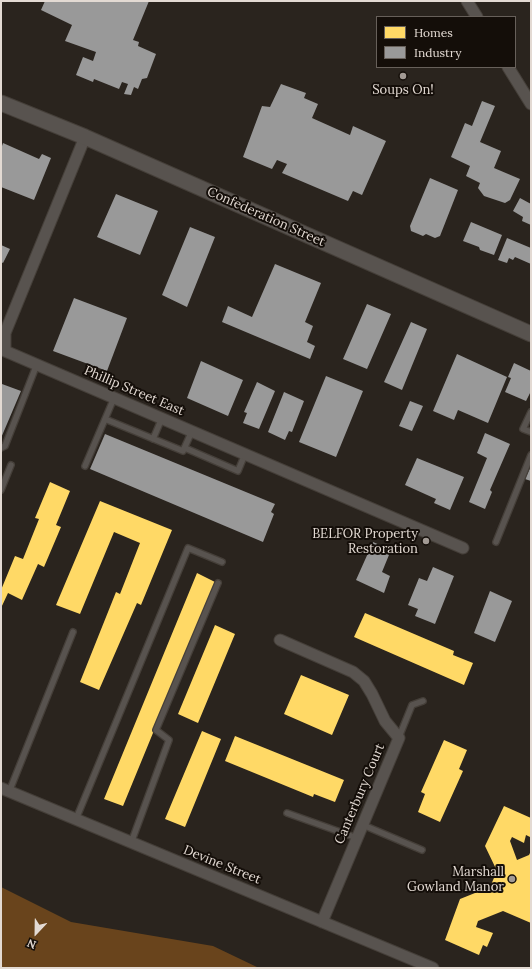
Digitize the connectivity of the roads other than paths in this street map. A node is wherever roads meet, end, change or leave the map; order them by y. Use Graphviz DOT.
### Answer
graph roads {
  1 [pos="467,1"];
  2 [pos="476,16"];
  3 [pos="509,68"];
  4 [pos="1,103"];
  5 [pos="531,104"];
  6 [pos="85,137"];
  7 [pos="531,334"];
  8 [pos="37,364"];
  9 [pos="114,398"];
  10 [pos="531,412"];
  11 [pos="162,418"];
  12 [pos="105,419"];
  13 [pos="192,431"];
  14 [pos="531,432"];
  15 [pos="153,439"];
  16 [pos="1,448"];
  17 [pos="185,448"];
  18 [pos="245,454"];
  19 [pos="531,455"];
  20 [pos="11,465"];
  21 [pos="85,466"];
  22 [pos="1,490"];
  23 [pos="496,542"];
  24 [pos="463,548"];
  25 [pos="222,562"];
  26 [pos="218,583"];
  27 [pos="73,632"];
  28 [pos="280,640"];
  29 [pos="423,701"];
  30 [pos="399,738"];
  31 [pos="5,790"];
  32 [pos="287,813"];
  33 [pos="76,819"];
  34 [pos="363,825"];
  35 [pos="357,838"];
  36 [pos="131,842"];
  37 [pos="422,850"];
  38 [pos="322,922"];
  39 [pos="433,968"];
  1 -- 2 [label="street"];
  3 -- 5 [label="street"];
  4 -- 6 [label="main road, Confederation Street"];
  6 -- 7 [label="main road, Confederation Street"];
  6 -- 8 [label="street, Phillip Street East"];
  8 -- 9 [label="street, Phillip Street East"];
  8 -- 16 [label="lane"];
  9 -- 11 [label="street, Phillip Street East"];
  9 -- 12 [label="lane"];
  10 -- 14 [label="lane"];
  11 -- 13 [label="street, Phillip Street East"];
  11 -- 15 [label="lane"];
  12 -- 15 [label="lane"];
  12 -- 21 [label="lane"];
  13 -- 17 [label="lane"];
  13 -- 18 [label="street, Phillip Street East"];
  15 -- 17 [label="lane"];
  17 -- 18 [label="lane"];
  18 -- 24 [label="street, Phillip Street East"];
  19 -- 23 [label="lane"];
  20 -- 22 [label="lane"];
  25 -- 33 [label="lane"];
  26 -- 36 [label="lane"];
  27 -- 31 [label="lane"];
  28 -- 30 [label="street, Canterbury Court"];
  29 -- 30 [label="lane"];
  30 -- 34 [label="street, Canterbury Court"];
  31 -- 33 [label="street, Devine Street"];
  32 -- 35 [label="lane"];
  33 -- 36 [label="street, Devine Street"];
  34 -- 35 [label="street, Canterbury Court"];
  34 -- 37 [label="lane"];
  35 -- 38 [label="street, Canterbury Court"];
  36 -- 38 [label="street, Devine Street"];
  38 -- 39 [label="street, Devine Street"];
}
